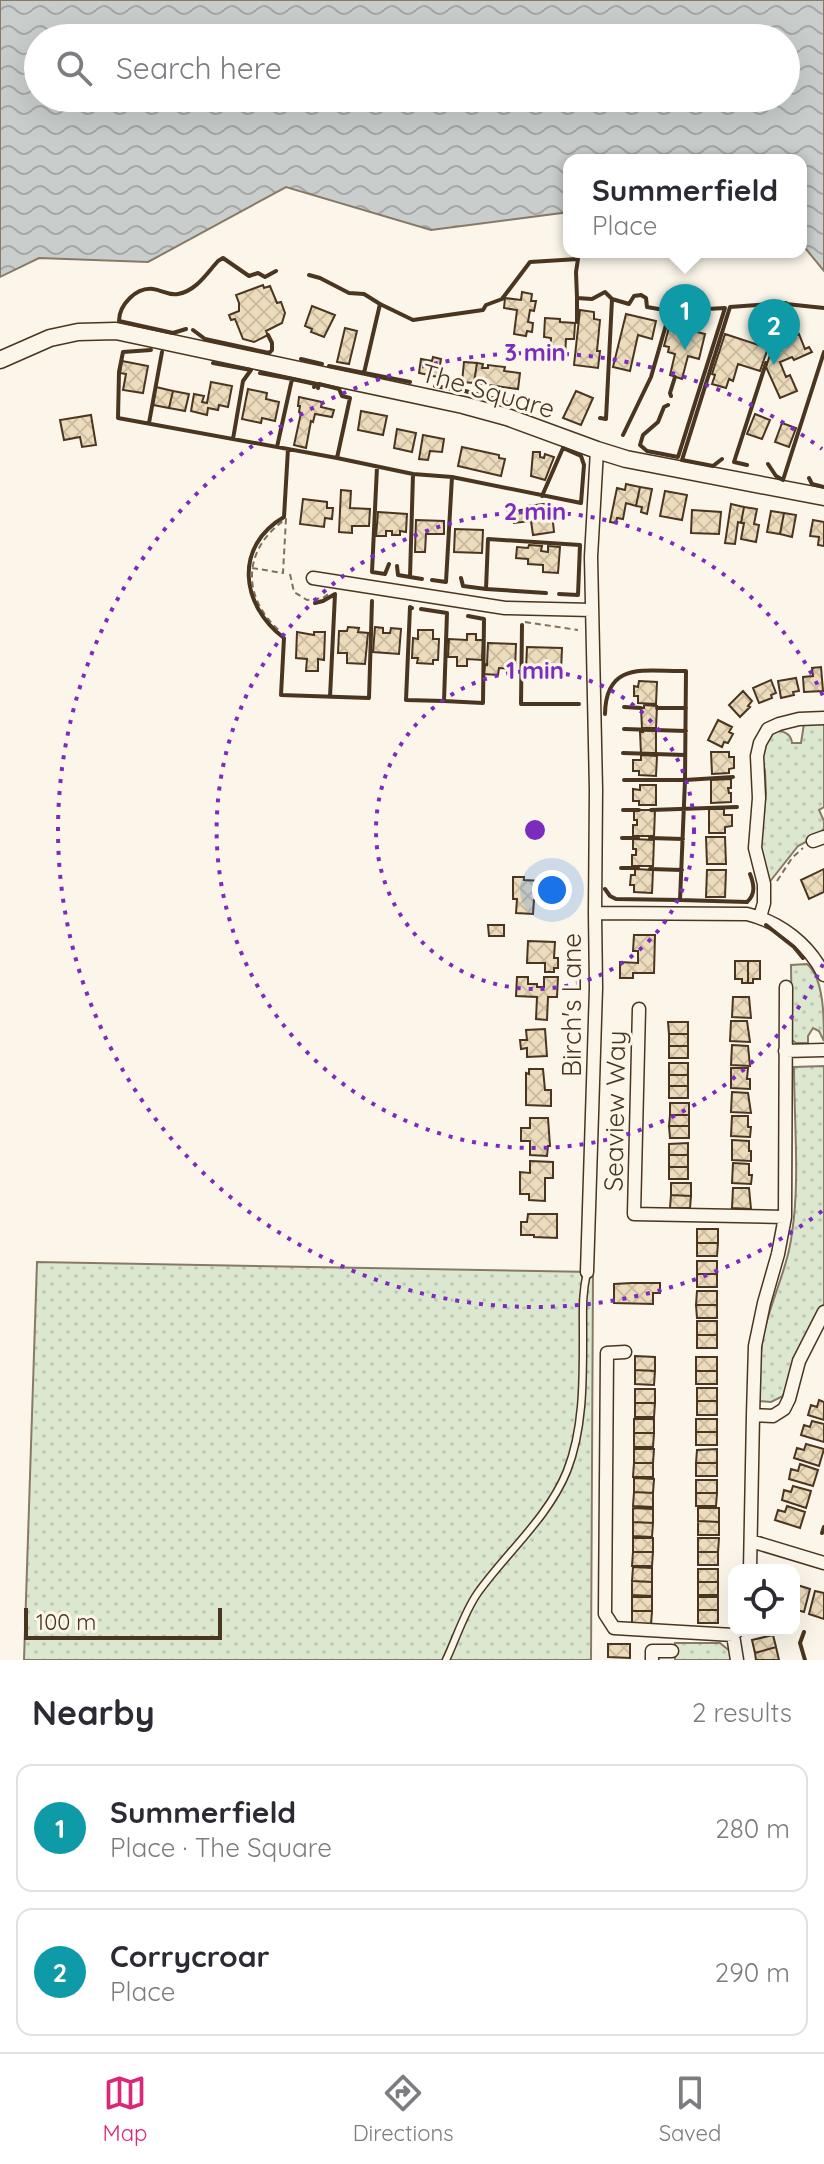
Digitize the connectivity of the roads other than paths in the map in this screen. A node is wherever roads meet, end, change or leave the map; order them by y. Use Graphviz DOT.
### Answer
graph roads {
  1 [pos="0,360"];
  2 [pos="597,450"];
  3 [pos="824,497"];
  4 [pos="313,578"];
  5 [pos="592,610"];
  6 [pos="824,718"];
  7 [pos="595,913"];
  8 [pos="760,917"];
  9 [pos="824,975"];
  10 [pos="786,987"];
  11 [pos="639,1009"];
  12 [pos="824,1050"];
  13 [pos="785,1051"];
  14 [pos="785,1217"];
  15 [pos="587,1272"];
  16 [pos="824,1312"];
  17 [pos="625,1352"];
  18 [pos="753,1415"];
  19 [pos="751,1541"];
  20 [pos="824,1563"];
  21 [pos="750,1564"];
  22 [pos="728,1632"];
  23 [pos="735,1636"];
  24 [pos="672,1651"];
  25 [pos="446,1660"];
  26 [pos="652,1660"];
  27 [pos="737,1660"];
  1 -- 2 [label="main road, The Square"];
  2 -- 3 [label="main road, The Square"];
  2 -- 5 [label="street, Birch's Lane"];
  4 -- 5 [label="street"];
  5 -- 7 [label="street, Birch's Lane"];
  6 -- 8 [label="street"];
  7 -- 8 [label="street"];
  7 -- 15 [label="street, Birch's Lane"];
  8 -- 9 [label="street"];
  10 -- 13 [label="street"];
  11 -- 14 [label="street, Seaview Way"];
  12 -- 13 [label="street"];
  13 -- 14 [label="street"];
  14 -- 18 [label="street"];
  15 -- 25 [label="lane"];
  16 -- 18 [label="street"];
  17 -- 22 [label="street"];
  18 -- 19 [label="street"];
  19 -- 20 [label="street"];
  19 -- 21 [label="street"];
  23 -- 27 [label="street"];
  24 -- 26 [label="street"];
}
